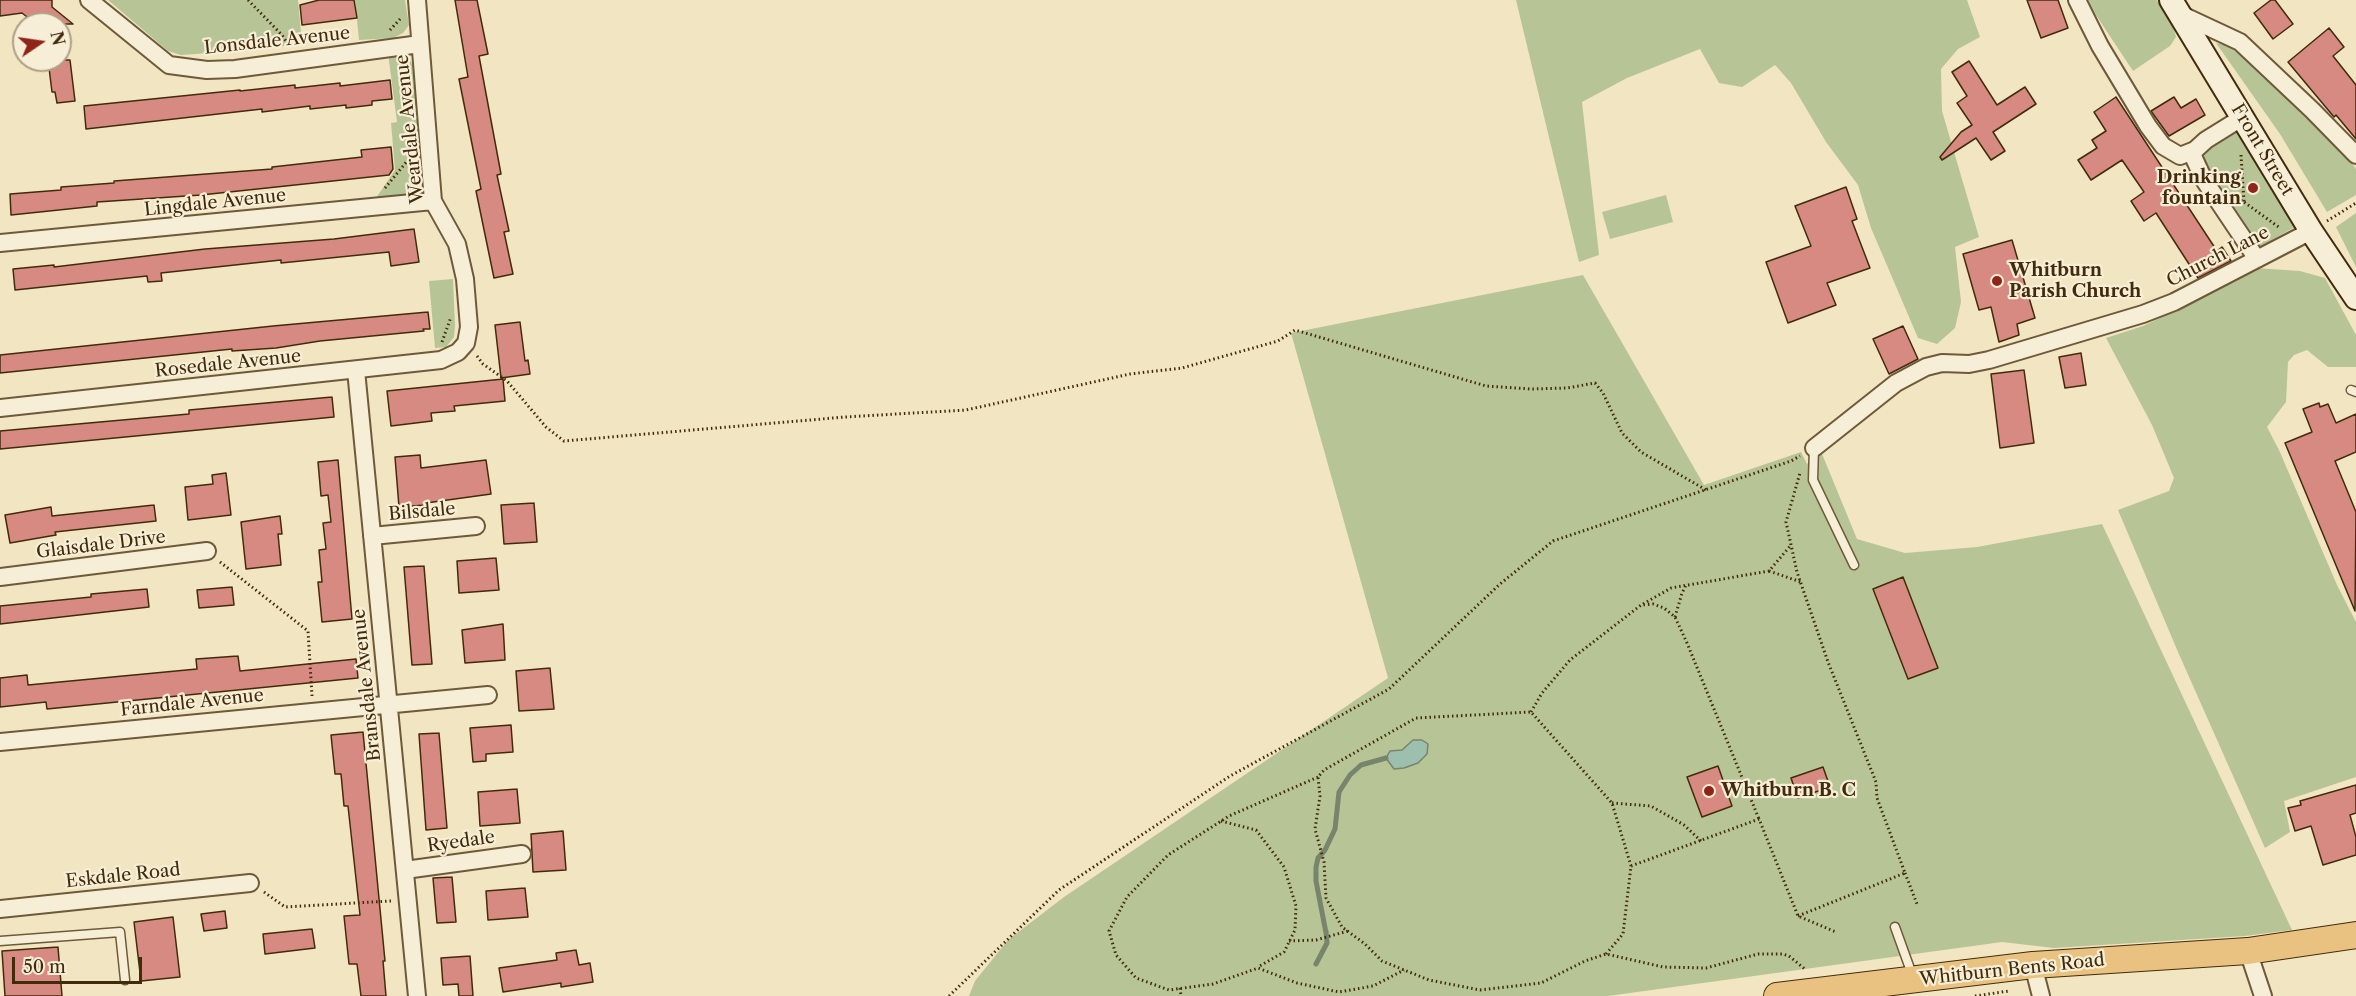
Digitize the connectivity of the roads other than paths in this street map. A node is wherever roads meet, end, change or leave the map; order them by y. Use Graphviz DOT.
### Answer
graph roads {
  1 [pos="89,0"];
  2 [pos="417,0"];
  3 [pos="2077,0"];
  4 [pos="2176,7"];
  5 [pos="420,44"];
  6 [pos="2242,117"];
  7 [pos="2195,150"];
  8 [pos="2356,155"];
  9 [pos="433,201"];
  10 [pos="2310,231"];
  11 [pos="0,243"];
  12 [pos="2257,259"];
  13 [pos="2356,298"];
  14 [pos="462,348"];
  15 [pos="356,370"];
  16 [pos="0,408"];
  17 [pos="1814,448"];
  18 [pos="476,526"];
  19 [pos="372,536"];
  20 [pos="207,551"];
  21 [pos="1854,565"];
  22 [pos="0,577"];
  23 [pos="488,695"];
  24 [pos="388,703"];
  25 [pos="0,742"];
  26 [pos="522,854"];
  27 [pos="405,870"];
  28 [pos="250,883"];
  29 [pos="0,909"];
  30 [pos="1894,927"];
  31 [pos="2356,935"];
  32 [pos="0,941"];
  33 [pos="2248,951"];
  34 [pos="125,980"];
  35 [pos="1914,980"];
  36 [pos="2037,983"];
  37 [pos="417,996"];
  38 [pos="1777,996"];
  39 [pos="2263,996"];
  1 -- 5 [label="street, Lonsdale Avenue"];
  2 -- 5 [label="street, Weardale Avenue"];
  3 -- 7 [label="street"];
  4 -- 6 [label="main road, Front Street"];
  4 -- 8 [label="street"];
  5 -- 9 [label="street, Weardale Avenue"];
  6 -- 7 [label="street"];
  6 -- 10 [label="main road, Front Street"];
  7 -- 12 [label="street"];
  9 -- 11 [label="street, Lingdale Avenue"];
  9 -- 14 [label="street, Weardale Avenue"];
  10 -- 12 [label="street, Church Lane"];
  10 -- 13 [label="main road, Front Street"];
  12 -- 17 [label="street, Church Lane"];
  14 -- 15 [label="street, Rosedale Avenue"];
  15 -- 16 [label="street, Rosedale Avenue"];
  15 -- 19 [label="street, Bransdale Avenue"];
  17 -- 21 [label="lane"];
  18 -- 19 [label="street, Bilsdale"];
  19 -- 24 [label="street, Bransdale Avenue"];
  20 -- 22 [label="street, Glaisdale Drive"];
  23 -- 24 [label="street, Farndale Avenue"];
  24 -- 25 [label="street, Farndale Avenue"];
  24 -- 27 [label="street, Bransdale Avenue"];
  26 -- 27 [label="street, Ryedale"];
  27 -- 37 [label="street, Bransdale Avenue"];
  28 -- 29 [label="street, Eskdale Road"];
  30 -- 35 [label="lane"];
  31 -- 33 [label="main road, Whitburn Bents Road"];
  32 -- 34 [label="lane"];
  33 -- 36 [label="main road, Whitburn Bents Road"];
  33 -- 39 [label="street"];
  35 -- 36 [label="main road, Whitburn Bents Road"];
  35 -- 38 [label="main road, Whitburn Bents Road"];
}
